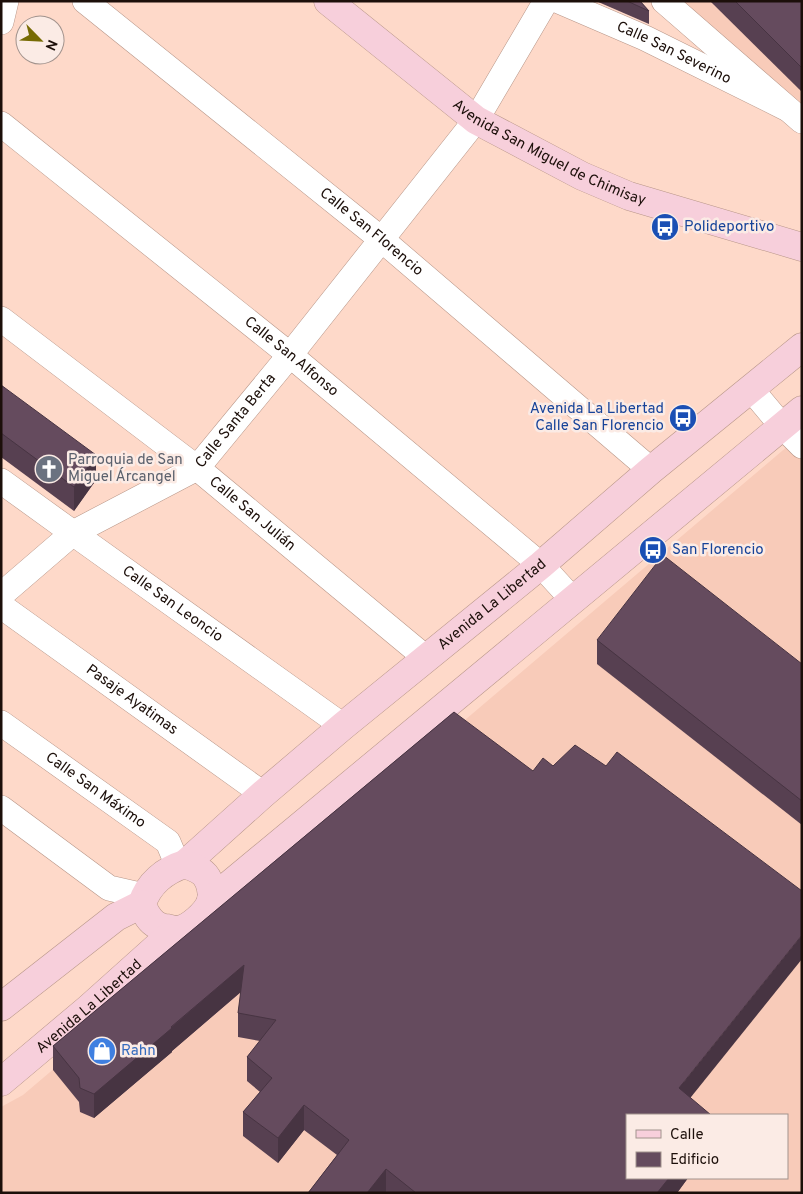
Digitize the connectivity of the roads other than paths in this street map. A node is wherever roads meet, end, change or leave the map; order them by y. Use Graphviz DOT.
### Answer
graph roads {
  1 [pos="6,1"];
  2 [pos="85,1"];
  3 [pos="328,1"];
  4 [pos="546,1"];
  5 [pos="559,1"];
  6 [pos="669,6"];
  7 [pos="1,22"];
  8 [pos="640,36"];
  9 [pos="794,114"];
  10 [pos="476,120"];
  11 [pos="1,124"];
  12 [pos="381,238"];
  13 [pos="802,247"];
  14 [pos="1,319"];
  15 [pos="802,347"];
  16 [pos="290,355"];
  17 [pos="751,390"];
  18 [pos="792,418"];
  19 [pos="802,446"];
  20 [pos="197,468"];
  21 [pos="651,470"];
  22 [pos="1,481"];
  23 [pos="73,533"];
  24 [pos="541,565"];
  25 [pos="1,595"];
  26 [pos="573,600"];
  27 [pos="1,606"];
  28 [pos="426,658"];
  29 [pos="1,723"];
  30 [pos="343,726"];
  31 [pos="263,794"];
  32 [pos="1,808"];
  33 [pos="181,865"];
  34 [pos="143,900"];
  35 [pos="211,900"];
  36 [pos="176,930"];
  37 [pos="1,1007"];
  38 [pos="1,1082"];
  1 -- 7 [label="street"];
  2 -- 12 [label="street, Calle San Florencio"];
  3 -- 10 [label="street, Avenida San Miguel de Chimisay"];
  4 -- 10 [label="street, Calle Santa Berta"];
  5 -- 8 [label="street, Calle San Severino"];
  6 -- 8 [label="street"];
  6 -- 9 [label="street"];
  8 -- 9 [label="street, Calle San Severino"];
  10 -- 12 [label="street, Calle Santa Berta"];
  10 -- 13 [label="street, Avenida San Miguel de Chimisay"];
  11 -- 16 [label="street, Calle San Alfonso"];
  12 -- 16 [label="street, Calle Santa Berta"];
  12 -- 21 [label="street, Calle San Florencio"];
  14 -- 20 [label="street, Calle San Julián"];
  15 -- 17 [label="street, Avenida La Libertad"];
  16 -- 20 [label="street, Calle Santa Berta"];
  16 -- 24 [label="street, Calle San Alfonso"];
  17 -- 18 [label="street"];
  17 -- 21 [label="street, Avenida La Libertad"];
  18 -- 19 [label="street"];
  18 -- 26 [label="street"];
  20 -- 23 [label="street, Calle Santa Berta"];
  20 -- 28 [label="street, Calle San Julián"];
  21 -- 24 [label="street, Avenida La Libertad"];
  22 -- 23 [label="street, Calle San Leoncio"];
  23 -- 25 [label="street, Calle Santa Berta"];
  23 -- 30 [label="street, Calle San Leoncio"];
  24 -- 26 [label="street, Calle San Alfonso"];
  24 -- 28 [label="street, Avenida La Libertad"];
  26 -- 35 [label="street"];
  27 -- 31 [label="street, Pasaje Ayatimas"];
  28 -- 30 [label="street, Avenida La Libertad"];
  29 -- 33 [label="street, Calle San Máximo"];
  30 -- 31 [label="street, Avenida La Libertad"];
  31 -- 33 [label="street, Avenida La Libertad"];
  32 -- 34 [label="street"];
  33 -- 34 [label="street"];
  33 -- 35 [label="street"];
  34 -- 36 [label="street"];
  34 -- 37 [label="street"];
  35 -- 36 [label="street"];
  36 -- 38 [label="street, Avenida La Libertad"];
}
